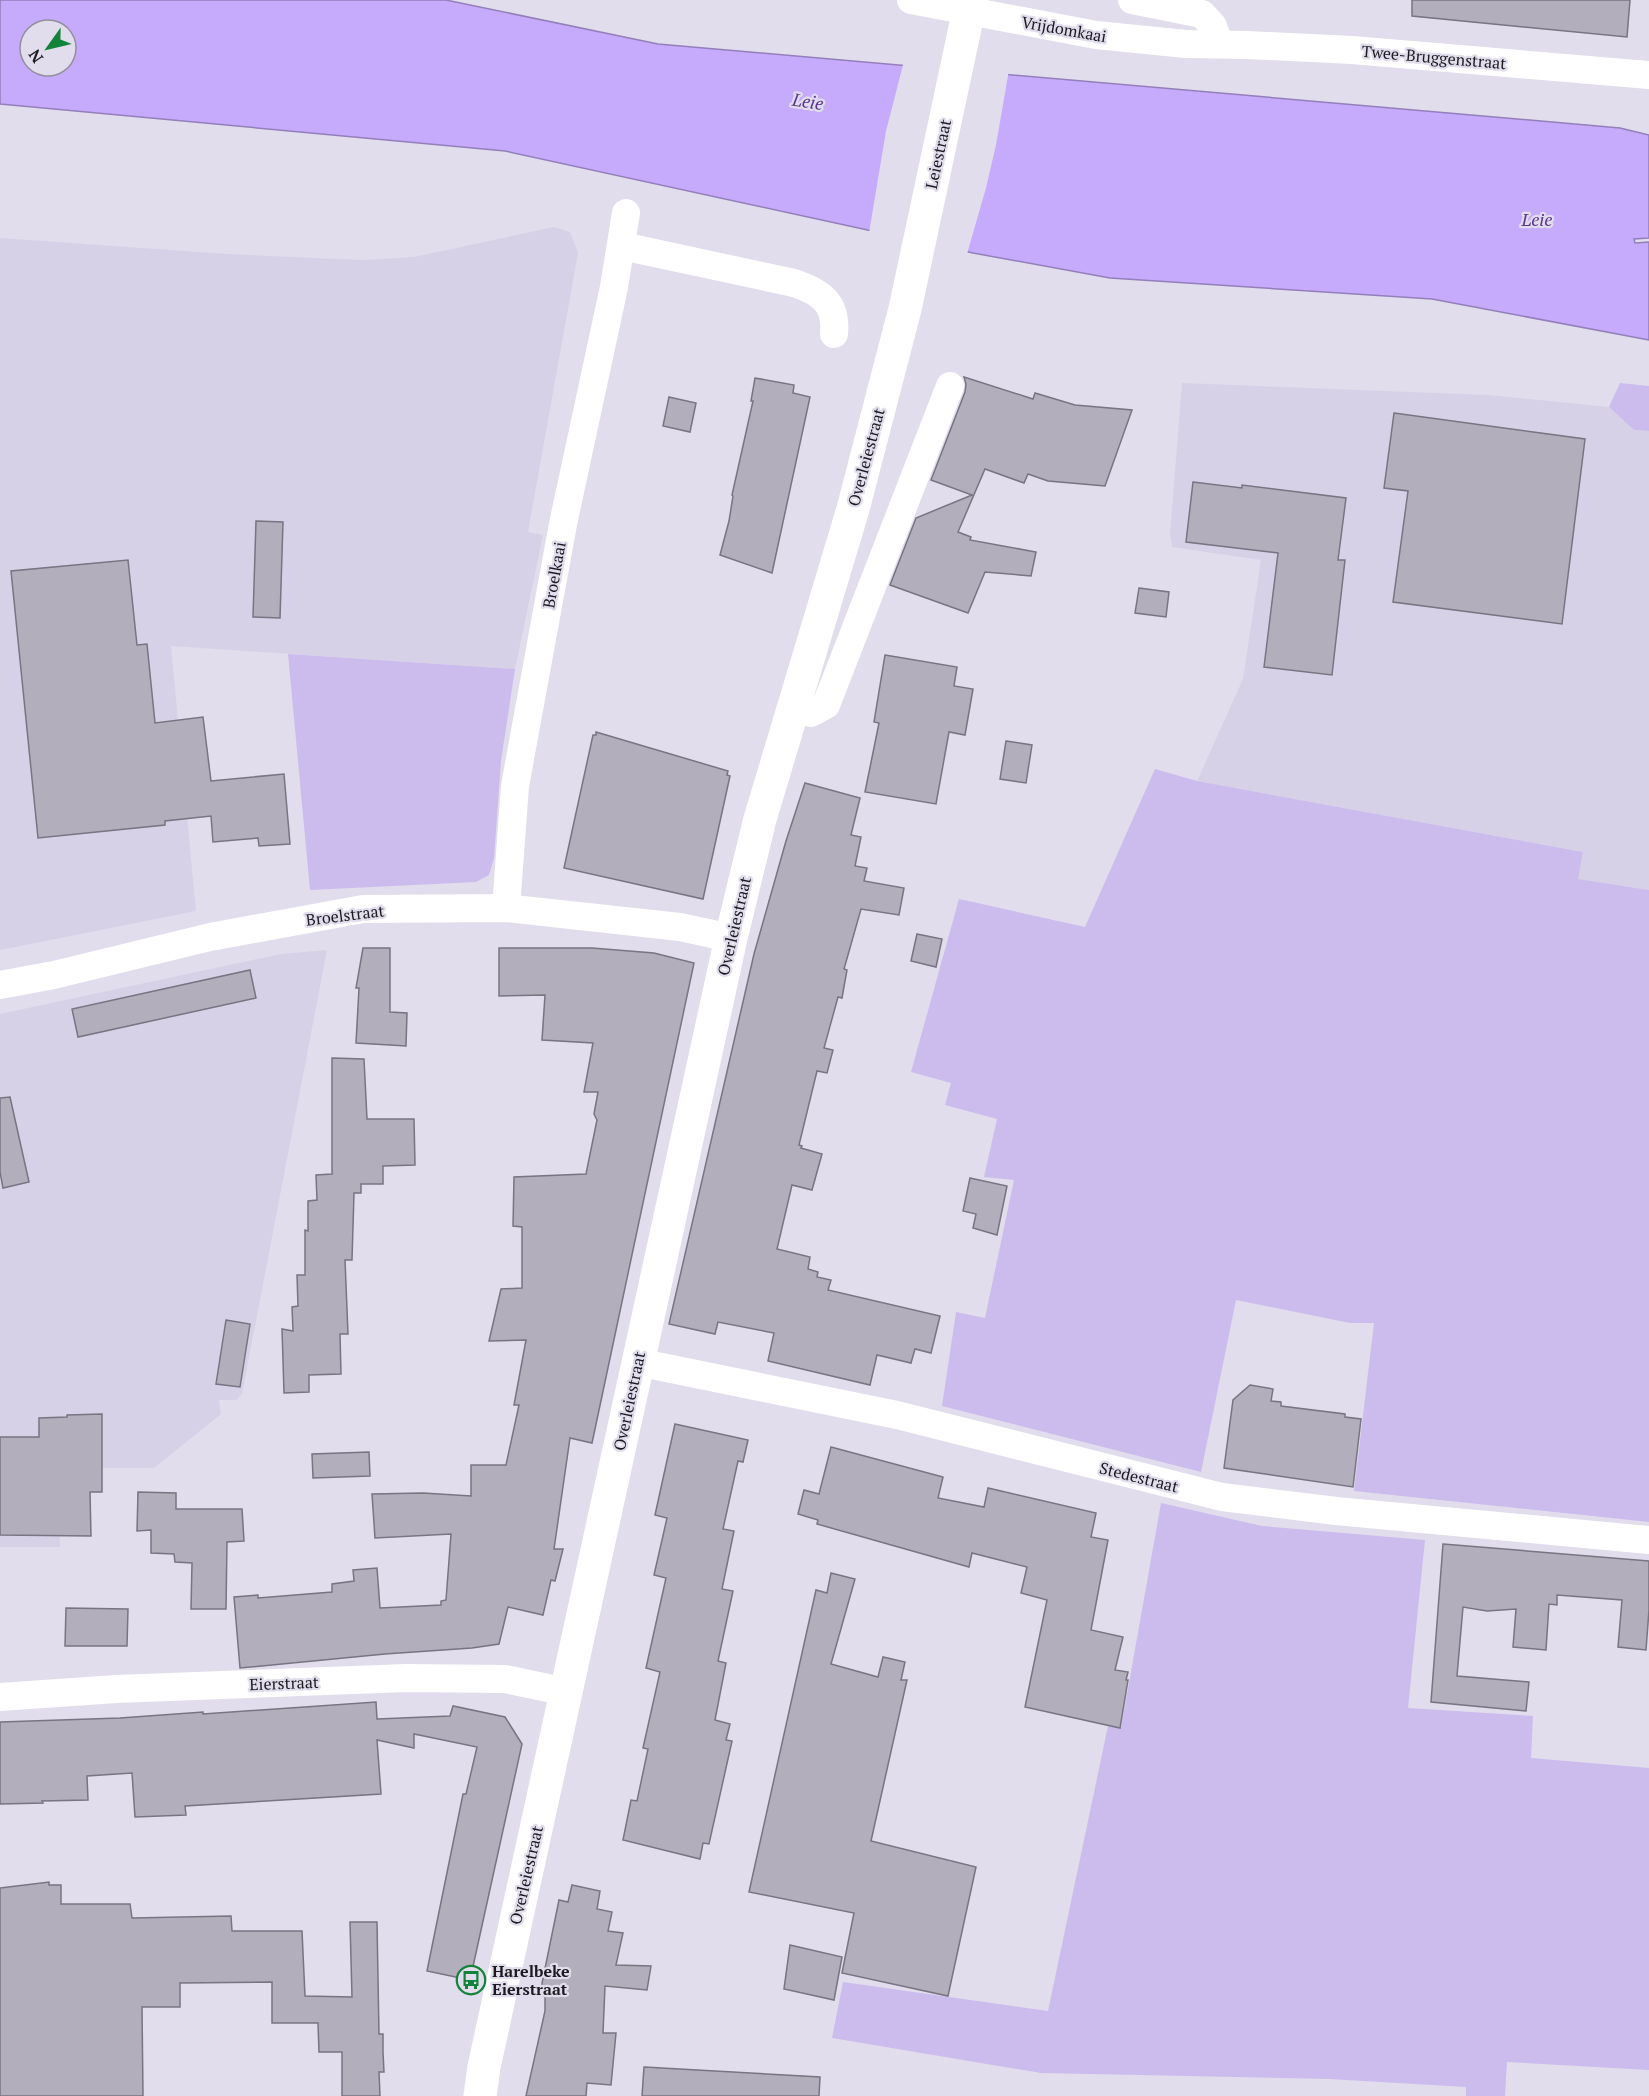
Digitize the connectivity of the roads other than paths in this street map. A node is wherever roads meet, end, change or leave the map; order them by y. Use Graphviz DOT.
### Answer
graph roads {
  1 [pos="911,0"];
  2 [pos="971,0"];
  3 [pos="1132,0"];
  4 [pos="1219,44"];
  5 [pos="1649,75"];
  6 [pos="626,213"];
  7 [pos="622,246"];
  8 [pos="905,309"];
  9 [pos="834,334"];
  10 [pos="950,386"];
  11 [pos="792,708"];
  12 [pos="506,908"];
  13 [pos="731,938"];
  14 [pos="0,985"];
  15 [pos="637,1362"];
  16 [pos="1649,1540"];
  17 [pos="567,1692"];
  18 [pos="0,1697"];
  19 [pos="480,2096"];
  1 -- 4 [label="street, Vrijdomkaai"];
  2 -- 8 [label="main road, Leiestraat"];
  3 -- 4 [label="street"];
  4 -- 5 [label="street, Twee-Bruggenstraat"];
  6 -- 7 [label="street, Broelkaai"];
  7 -- 9 [label="street"];
  7 -- 12 [label="street, Broelkaai"];
  8 -- 11 [label="main road, Overleiestraat"];
  10 -- 11 [label="street"];
  11 -- 13 [label="main road, Overleiestraat"];
  12 -- 13 [label="street, Broelstraat"];
  12 -- 14 [label="street, Broelstraat"];
  13 -- 15 [label="main road, Overleiestraat"];
  15 -- 16 [label="street, Stedestraat"];
  15 -- 17 [label="main road, Overleiestraat"];
  17 -- 18 [label="street, Eierstraat"];
  17 -- 19 [label="main road, Overleiestraat"];
}
